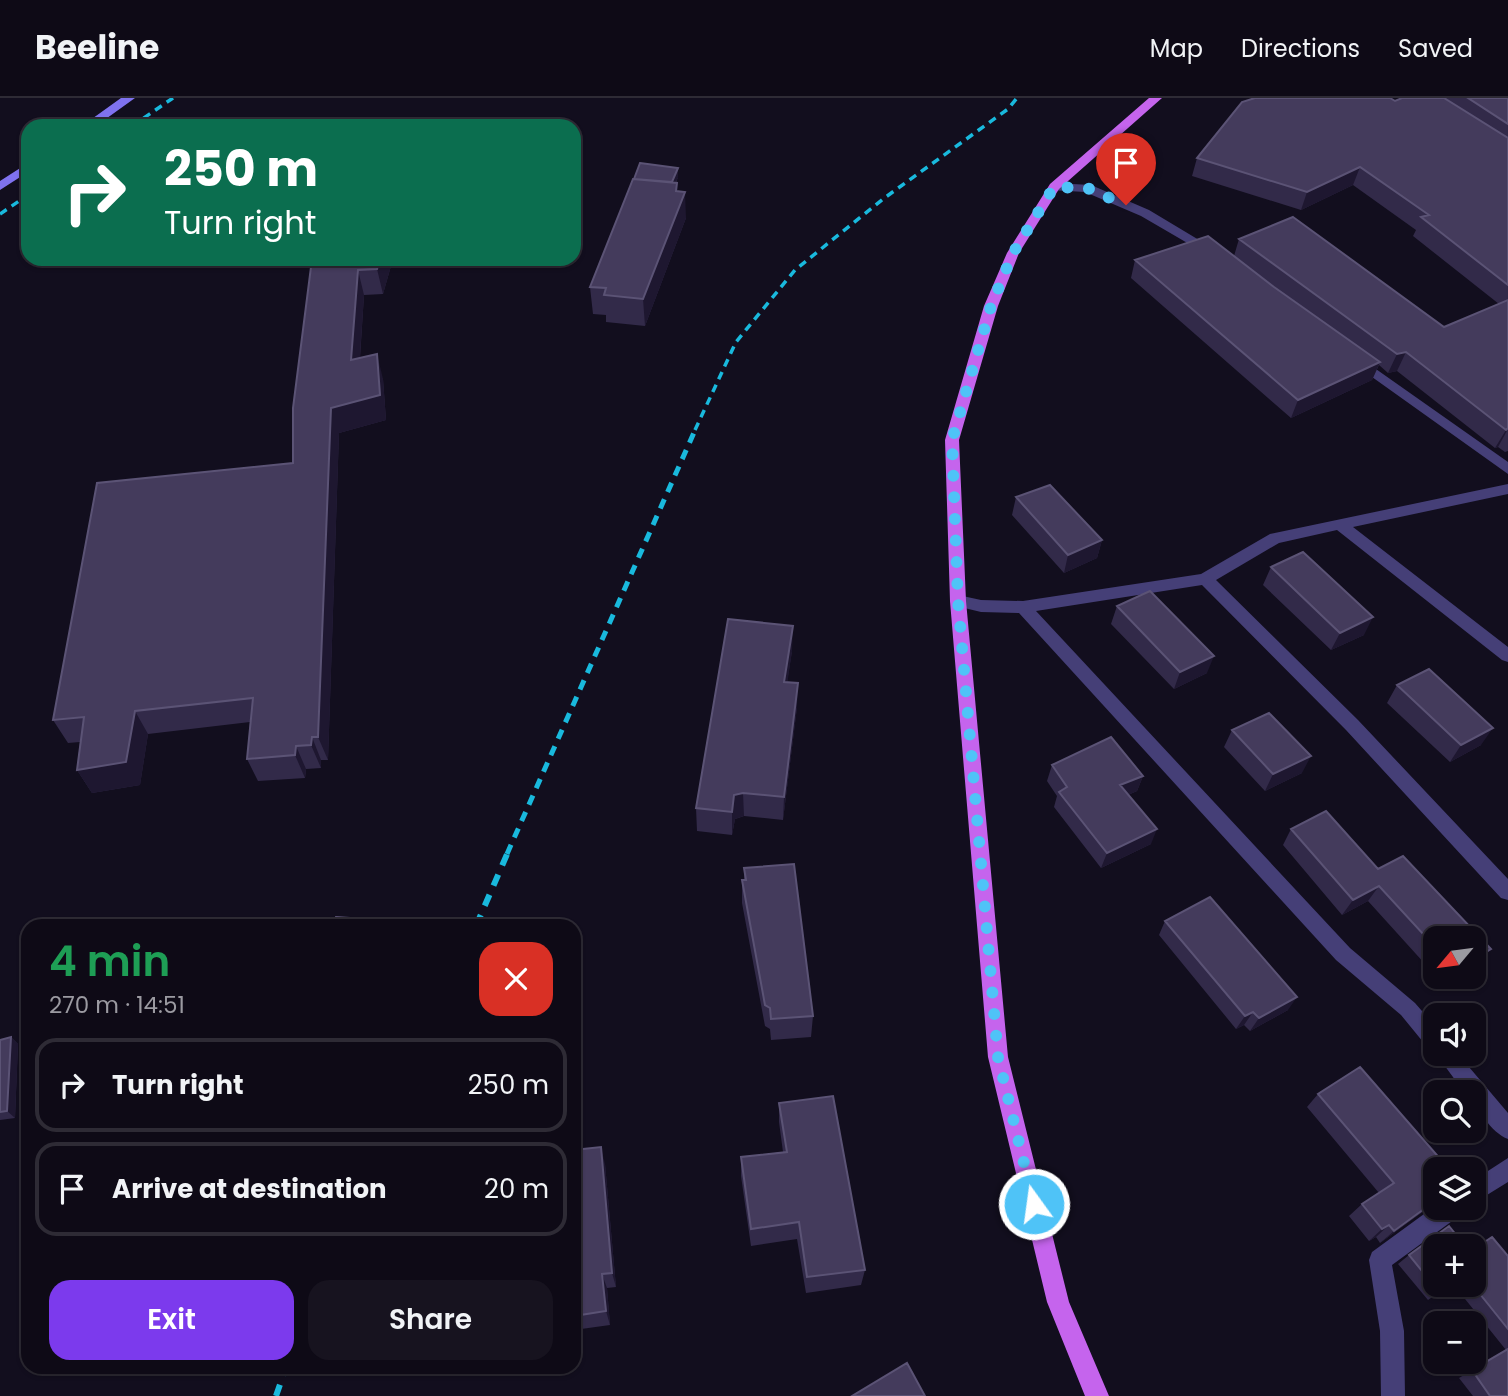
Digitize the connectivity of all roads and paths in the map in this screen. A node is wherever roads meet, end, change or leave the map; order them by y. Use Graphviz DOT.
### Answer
graph roads {
  1 [pos="129,98"];
  2 [pos="1156,98"];
  3 [pos="98,119"];
  4 [pos="21,172"];
  5 [pos="0,186"];
  6 [pos="1054,187"];
  7 [pos="1222,258"];
  8 [pos="1341,349"];
  9 [pos="1508,469"];
  10 [pos="1508,489"];
  11 [pos="1340,525"];
  12 [pos="1205,579"];
  13 [pos="958,601"];
  14 [pos="1023,607"];
  15 [pos="1508,656"];
  16 [pos="1508,892"];
  17 [pos="1423,1027"];
  18 [pos="1456,1066"];
  19 [pos="1508,1129"];
  20 [pos="1508,1168"];
  21 [pos="1486,1184"];
  22 [pos="1435,1220"];
  23 [pos="1097,1396"];
  24 [pos="1393,1396"];
  1 -- 3 [label="street"];
  2 -- 6 [label="main road"];
  4 -- 5 [label="street"];
  6 -- 7 [label="street"];
  6 -- 13 [label="main road"];
  8 -- 9 [label="street"];
  10 -- 11 [label="street"];
  11 -- 12 [label="street"];
  11 -- 15 [label="street"];
  12 -- 14 [label="street"];
  12 -- 16 [label="street"];
  13 -- 14 [label="street"];
  13 -- 23 [label="main road"];
  14 -- 17 [label="street"];
  18 -- 19 [label="street"];
  20 -- 21 [label="street"];
  22 -- 24 [label="street"];
}
